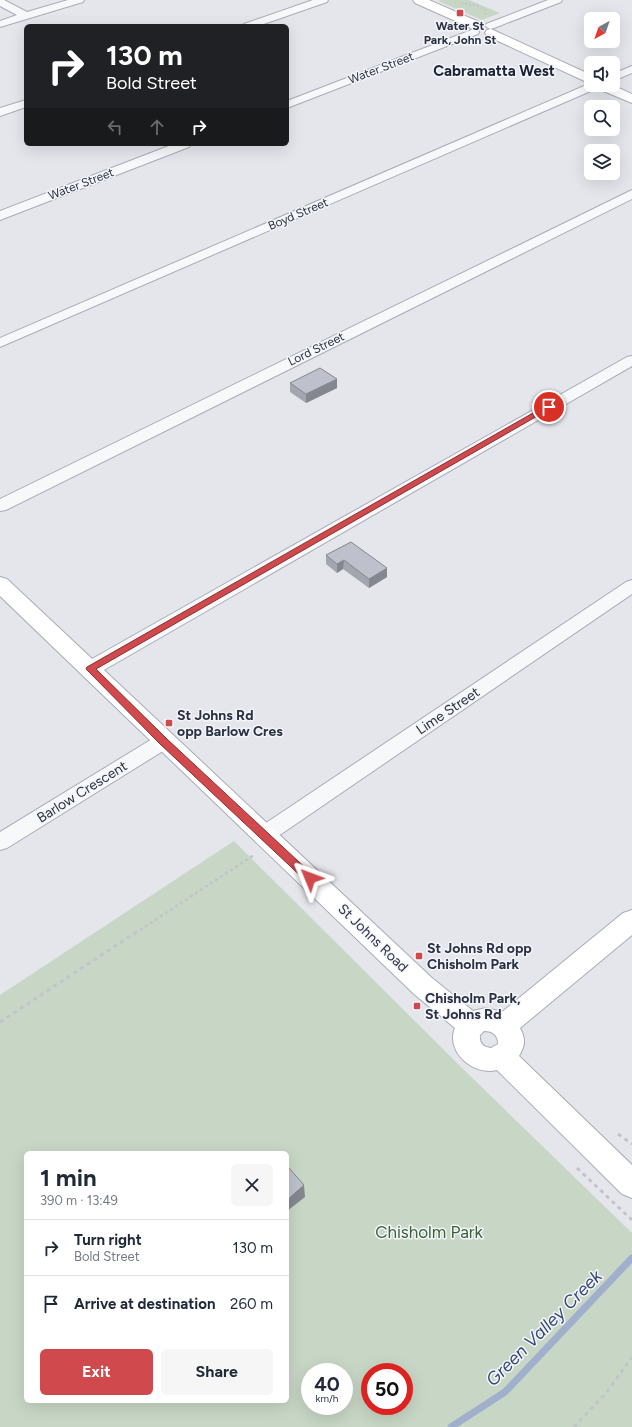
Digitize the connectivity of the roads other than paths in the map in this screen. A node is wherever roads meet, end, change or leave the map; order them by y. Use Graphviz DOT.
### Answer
graph roads {
  1 [pos="80,0"];
  2 [pos="323,0"];
  3 [pos="420,0"];
  4 [pos="557,0"];
  5 [pos="0,2"];
  6 [pos="26,16"];
  7 [pos="0,24"];
  8 [pos="254,24"];
  9 [pos="475,29"];
  10 [pos="490,29"];
  11 [pos="632,70"];
  12 [pos="620,75"];
  13 [pos="584,76"];
  14 [pos="584,90"];
  15 [pos="616,92"];
  16 [pos="632,99"];
  17 [pos="24,104"];
  18 [pos="289,104"];
  19 [pos="0,112"];
  20 [pos="180,146"];
  21 [pos="632,194"];
  22 [pos="0,216"];
  23 [pos="0,343"];
  24 [pos="632,360"];
  25 [pos="0,506"];
  26 [pos="632,586"];
  27 [pos="2,590"];
  28 [pos="90,669"];
  29 [pos="164,741"];
  30 [pos="264,835"];
  31 [pos="0,842"];
  32 [pos="632,920"];
  33 [pos="471,1025"];
  34 [pos="504,1026"];
  35 [pos="502,1057"];
  36 [pos="632,1184"];
  1 -- 6 [label="street"];
  2 -- 8 [label="street"];
  3 -- 9 [label="main road"];
  4 -- 10 [label="street"];
  5 -- 6 [label="street"];
  6 -- 7 [label="street"];
  9 -- 10 [label="main road"];
  9 -- 18 [label="street, Water Street"];
  10 -- 13 [label="main road"];
  11 -- 12 [label="street"];
  14 -- 23 [label="street, Boyd Street"];
  15 -- 16 [label="main road"];
  17 -- 19 [label="street"];
  20 -- 22 [label="street, Water Street"];
  21 -- 25 [label="street, Lord Street"];
  24 -- 28 [label="street"];
  26 -- 30 [label="street, Lime Street"];
  27 -- 28 [label="main road, St Johns Road"];
  28 -- 29 [label="main road, St Johns Road"];
  29 -- 30 [label="main road, St Johns Road"];
  29 -- 31 [label="street, Barlow Crescent"];
  30 -- 33 [label="main road, St Johns Road"];
  32 -- 34 [label="main road"];
  33 -- 34 [label="main road"];
  33 -- 35 [label="main road"];
  34 -- 35 [label="main road"];
  35 -- 36 [label="main road"];
}
